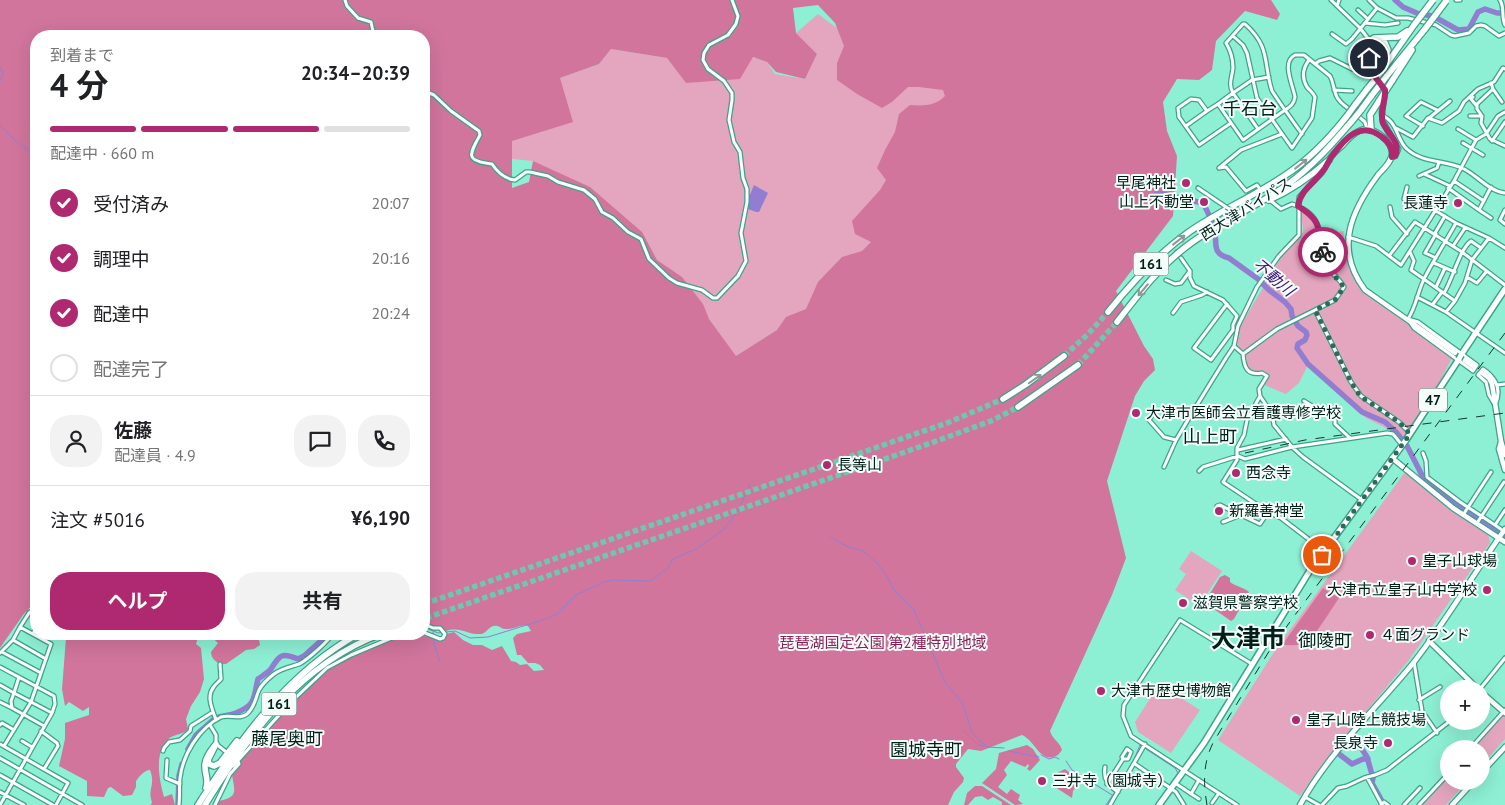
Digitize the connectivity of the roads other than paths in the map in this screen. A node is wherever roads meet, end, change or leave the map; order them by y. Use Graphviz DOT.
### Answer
graph roads {
  1 [pos="345,0"];
  2 [pos="732,0"];
  3 [pos="1331,0"];
  4 [pos="1339,0"];
  5 [pos="1369,0"];
  6 [pos="1433,0"];
  7 [pos="1495,0"];
  8 [pos="1447,1"];
  9 [pos="1502,3"];
  10 [pos="1337,6"];
  11 [pos="1377,8"];
  12 [pos="1358,10"];
  13 [pos="1368,19"];
  14 [pos="1364,23"];
  15 [pos="1398,23"];
  16 [pos="1414,26"];
  17 [pos="1505,26"];
  18 [pos="1360,28"];
  19 [pos="1425,29"];
  20 [pos="373,30"];
  21 [pos="1505,33"];
  22 [pos="1332,34"];
  23 [pos="1233,36"];
  24 [pos="1370,41"];
  25 [pos="1309,60"];
  26 [pos="1315,64"];
  27 [pos="1369,68"];
  28 [pos="1505,69"];
  29 [pos="1380,71"];
  30 [pos="1269,77"];
  31 [pos="1252,80"];
  32 [pos="1491,83"];
  33 [pos="1493,89"];
  34 [pos="1334,90"];
  35 [pos="1352,91"];
  36 [pos="1233,93"];
  37 [pos="430,94"];
  38 [pos="1471,96"];
  39 [pos="1450,101"];
  40 [pos="1502,102"];
  41 [pos="1218,104"];
  42 [pos="1476,105"];
  43 [pos="1358,107"];
  44 [pos="1285,110"];
  45 [pos="1437,110"];
  46 [pos="1207,111"];
  47 [pos="1505,112"];
  48 [pos="1382,116"];
  49 [pos="1470,116"];
  50 [pos="1482,116"];
  51 [pos="1350,118"];
  52 [pos="1428,118"];
  53 [pos="1272,120"];
  54 [pos="1505,122"];
  55 [pos="1231,123"];
  56 [pos="1186,126"];
  57 [pos="1423,126"];
  58 [pos="1396,128"];
  59 [pos="1258,129"];
  60 [pos="1369,129"];
  61 [pos="1458,129"];
  62 [pos="1282,134"];
  63 [pos="1302,134"];
  64 [pos="1486,134"];
  65 [pos="1476,140"];
  66 [pos="1492,141"];
  67 [pos="1463,143"];
  68 [pos="1505,146"];
  69 [pos="1471,148"];
  70 [pos="1483,155"];
  71 [pos="1392,157"];
  72 [pos="1329,160"];
  73 [pos="1439,162"];
  74 [pos="1460,167"];
  75 [pos="1424,174"];
  76 [pos="1419,176"];
  77 [pos="1454,181"];
  78 [pos="1407,186"];
  79 [pos="1449,187"];
  80 [pos="1198,188"];
  81 [pos="1259,188"];
  82 [pos="1491,188"];
  83 [pos="1505,192"];
  84 [pos="1271,202"];
  85 [pos="1484,202"];
  86 [pos="1254,206"];
  87 [pos="1298,206"];
  88 [pos="1390,207"];
  89 [pos="1434,210"];
  90 [pos="1480,210"];
  91 [pos="1505,210"];
  92 [pos="1445,216"];
  93 [pos="1491,218"];
  94 [pos="1237,221"];
  95 [pos="1456,223"];
  96 [pos="1505,224"];
  97 [pos="1424,227"];
  98 [pos="1465,228"];
  99 [pos="1406,234"];
  100 [pos="1435,234"];
  101 [pos="1348,237"];
  102 [pos="1489,238"];
  103 [pos="1445,242"];
  104 [pos="1452,246"];
  105 [pos="1481,248"];
  106 [pos="1505,248"];
  107 [pos="1410,252"];
  108 [pos="1462,252"];
  109 [pos="1390,256"];
  110 [pos="1181,258"];
  111 [pos="1436,258"];
  112 [pos="1472,260"];
  113 [pos="1434,263"];
  114 [pos="1445,268"];
  115 [pos="1190,271"];
  116 [pos="1487,271"];
  117 [pos="1455,272"];
  118 [pos="1467,278"];
  119 [pos="1166,280"];
  120 [pos="1424,280"];
  121 [pos="1505,285"];
  122 [pos="1436,287"];
  123 [pos="1505,289"];
  124 [pos="1207,292"];
  125 [pos="1443,292"];
  126 [pos="1417,297"];
  127 [pos="1455,301"];
  128 [pos="1227,304"];
  129 [pos="1433,304"];
  130 [pos="1315,310"];
  131 [pos="1108,312"];
  132 [pos="1446,312"];
  133 [pos="1173,313"];
  134 [pos="1408,319"];
  135 [pos="1117,322"];
  136 [pos="1231,332"];
  137 [pos="1477,333"];
  138 [pos="1236,334"];
  139 [pos="1234,346"];
  140 [pos="1454,353"];
  141 [pos="1505,353"];
  142 [pos="1243,354"];
  143 [pos="1064,356"];
  144 [pos="1461,358"];
  145 [pos="1078,365"];
  146 [pos="1474,367"];
  147 [pos="1482,373"];
  148 [pos="1505,384"];
  149 [pos="1497,385"];
  150 [pos="1260,396"];
  151 [pos="1003,399"];
  152 [pos="1304,401"];
  153 [pos="1495,405"];
  154 [pos="1018,408"];
  155 [pos="1155,411"];
  156 [pos="1499,428"];
  157 [pos="1505,428"];
  158 [pos="1410,434"];
  159 [pos="1350,438"];
  160 [pos="1286,439"];
  161 [pos="1176,440"];
  162 [pos="1503,441"];
  163 [pos="1404,443"];
  164 [pos="1292,447"];
  165 [pos="1238,450"];
  166 [pos="1423,453"];
  167 [pos="1505,454"];
  168 [pos="1238,456"];
  169 [pos="1392,458"];
  170 [pos="1164,467"];
  171 [pos="1505,470"];
  172 [pos="1199,471"];
  173 [pos="1491,472"];
  174 [pos="1429,478"];
  175 [pos="1504,482"];
  176 [pos="1423,484"];
  177 [pos="1448,494"];
  178 [pos="1362,500"];
  179 [pos="1443,500"];
  180 [pos="1216,506"];
  181 [pos="1468,508"];
  182 [pos="1505,510"];
  183 [pos="1268,512"];
  184 [pos="1241,515"];
  185 [pos="1463,515"];
  186 [pos="1482,516"];
  187 [pos="1223,522"];
  188 [pos="1477,523"];
  189 [pos="1495,525"];
  190 [pos="1505,531"];
  191 [pos="1500,537"];
  192 [pos="1505,542"];
  193 [pos="1324,552"];
  194 [pos="30,611"];
  195 [pos="430,625"];
  196 [pos="20,627"];
  197 [pos="30,632"];
  198 [pos="430,634"];
  199 [pos="13,640"];
  200 [pos="44,640"];
  201 [pos="328,640"];
  202 [pos="348,640"];
  203 [pos="367,640"];
  204 [pos="386,640"];
  205 [pos="1429,641"];
  206 [pos="1,652"];
  207 [pos="1505,658"];
  208 [pos="46,659"];
  209 [pos="1414,661"];
  210 [pos="220,664"];
  211 [pos="1252,664"];
  212 [pos="0,667"];
  213 [pos="42,673"];
  214 [pos="19,677"];
  215 [pos="1470,680"];
  216 [pos="1488,680"];
  217 [pos="0,686"];
  218 [pos="36,687"];
  219 [pos="1440,687"];
  220 [pos="14,693"];
  221 [pos="1490,699"];
  222 [pos="1419,700"];
  223 [pos="0,702"];
  224 [pos="31,702"];
  225 [pos="12,708"];
  226 [pos="213,712"];
  227 [pos="1505,712"];
  228 [pos="52,713"];
  229 [pos="23,714"];
  230 [pos="258,719"];
  231 [pos="216,720"];
  232 [pos="0,725"];
  233 [pos="210,725"];
  234 [pos="44,726"];
  235 [pos="14,730"];
  236 [pos="1440,730"];
  237 [pos="42,732"];
  238 [pos="1437,733"];
  239 [pos="1479,740"];
  240 [pos="22,741"];
  241 [pos="216,744"];
  242 [pos="1145,744"];
  243 [pos="2,745"];
  244 [pos="32,747"];
  245 [pos="1505,747"];
  246 [pos="164,751"];
  247 [pos="225,751"];
  248 [pos="0,758"];
  249 [pos="26,759"];
  250 [pos="1123,759"];
  251 [pos="167,760"];
  252 [pos="238,761"];
  253 [pos="1490,763"];
  254 [pos="1135,764"];
  255 [pos="230,765"];
  256 [pos="1105,767"];
  257 [pos="20,769"];
  258 [pos="44,769"];
  259 [pos="1185,770"];
  260 [pos="0,775"];
  261 [pos="1371,776"];
  262 [pos="1199,780"];
  263 [pos="13,782"];
  264 [pos="1440,782"];
  265 [pos="1174,783"];
  266 [pos="179,784"];
  267 [pos="1107,784"];
  268 [pos="1168,787"];
  269 [pos="1420,788"];
  270 [pos="1466,790"];
  271 [pos="0,792"];
  272 [pos="1118,792"];
  273 [pos="1219,793"];
  274 [pos="62,794"];
  275 [pos="1190,794"];
  276 [pos="6,795"];
  277 [pos="1304,796"];
  278 [pos="1199,799"];
  279 [pos="206,802"];
  280 [pos="1212,803"];
  281 [pos="0,805"];
  282 [pos="24,805"];
  283 [pos="55,805"];
  284 [pos="82,805"];
  285 [pos="179,805"];
  286 [pos="198,805"];
  287 [pos="215,805"];
  288 [pos="1110,805"];
  289 [pos="1159,805"];
  290 [pos="1184,805"];
  291 [pos="1237,805"];
  292 [pos="1300,805"];
  293 [pos="1320,805"];
  294 [pos="1381,805"];
  295 [pos="1388,805"];
  296 [pos="1404,805"];
  297 [pos="1419,805"];
  298 [pos="1452,805"];
  1 -- 20 [label="street"];
  2 -- 37 [label="street"];
  3 -- 10 [label="street"];
  4 -- 10 [label="street"];
  5 -- 11 [label="street"];
  6 -- 16 [label="highway, 西大津バイパス / 161, bridge"];
  7 -- 9 [label="street"];
  8 -- 19 [label="highway, 西大津バイパス / 161, bridge"];
  9 -- 17 [label="street"];
  10 -- 18 [label="street"];
  11 -- 13 [label="street"];
  11 -- 21 [label="street"];
  12 -- 13 [label="street"];
  13 -- 14 [label="street"];
  14 -- 15 [label="street"];
  14 -- 18 [label="street"];
  16 -- 24 [label="highway"];
  16 -- 29 [label="highway, 西大津バイパス / 161"];
  18 -- 22 [label="street"];
  18 -- 24 [label="street"];
  19 -- 43 [label="highway, 西大津バイパス / 161, bridge"];
  19 -- 60 [label="highway, bridge"];
  23 -- 30 [label="street"];
  23 -- 31 [label="street"];
  23 -- 36 [label="street"];
  24 -- 27 [label="street"];
  24 -- 29 [label="highway"];
  25 -- 26 [label="street"];
  25 -- 44 [label="street"];
  25 -- 63 [label="street"];
  26 -- 27 [label="street"];
  26 -- 34 [label="street"];
  27 -- 48 [label="street"];
  28 -- 32 [label="street"];
  29 -- 43 [label="highway, 西大津バイパス / 161, bridge"];
  30 -- 31 [label="street"];
  30 -- 44 [label="street"];
  31 -- 36 [label="street"];
  31 -- 53 [label="street"];
  32 -- 33 [label="street"];
  32 -- 38 [label="street"];
  33 -- 40 [label="street"];
  33 -- 42 [label="street"];
  34 -- 35 [label="street"];
  34 -- 60 [label="street"];
  36 -- 41 [label="street"];
  36 -- 59 [label="street"];
  38 -- 42 [label="street"];
  38 -- 52 [label="street"];
  39 -- 45 [label="street"];
  41 -- 46 [label="street"];
  41 -- 55 [label="street"];
  42 -- 50 [label="street"];
  43 -- 51 [label="highway, 西大津バイパス / 161, bridge"];
  44 -- 53 [label="street"];
  44 -- 63 [label="street"];
  45 -- 52 [label="street"];
  45 -- 57 [label="street"];
  46 -- 56 [label="street"];
  46 -- 56 [label="street"];
  47 -- 64 [label="street"];
  48 -- 58 [label="street"];
  48 -- 71 [label="street"];
  49 -- 50 [label="street"];
  50 -- 64 [label="street"];
  51 -- 86 [label="highway, 西大津バイパス / 161"];
  131 -- 51 [label="highway, 西大津バイパス / 161, one-way"];
  52 -- 57 [label="street"];
  53 -- 59 [label="street"];
  53 -- 62 [label="street"];
  54 -- 66 [label="street"];
  55 -- 56 [label="street"];
  55 -- 59 [label="street"];
  57 -- 58 [label="street"];
  58 -- 73 [label="street"];
  60 -- 71 [label="street"];
  60 -- 72 [label="street"];
  61 -- 65 [label="street"];
  62 -- 63 [label="street"];
  62 -- 81 [label="street"];
  64 -- 65 [label="street"];
  64 -- 66 [label="street"];
  65 -- 69 [label="street"];
  66 -- 68 [label="street"];
  67 -- 69 [label="street"];
  69 -- 70 [label="street"];
  69 -- 74 [label="street"];
  71 -- 101 [label="street"];
  72 -- 86 [label="highway"];
  72 -- 87 [label="street"];
  73 -- 74 [label="street"];
  73 -- 75 [label="street"];
  74 -- 77 [label="street"];
  74 -- 82 [label="street"];
  75 -- 76 [label="street"];
  75 -- 79 [label="street"];
  77 -- 79 [label="street"];
  77 -- 85 [label="street"];
  78 -- 89 [label="street"];
  79 -- 89 [label="street"];
  79 -- 90 [label="street"];
  80 -- 94 [label="street, bridge"];
  82 -- 83 [label="street"];
  82 -- 85 [label="street"];
  84 -- 87 [label="street"];
  85 -- 90 [label="street"];
  86 -- 135 [label="highway, 西大津バイパス / 161, one-way"];
  87 -- 130 [label="street"];
  87 -- 138 [label="street"];
  88 -- 99 [label="street"];
  89 -- 92 [label="street"];
  89 -- 97 [label="street"];
  90 -- 93 [label="street"];
  91 -- 96 [label="street"];
  92 -- 95 [label="street"];
  92 -- 100 [label="street"];
  95 -- 98 [label="street"];
  95 -- 103 [label="street"];
  97 -- 99 [label="street"];
  97 -- 100 [label="street"];
  97 -- 107 [label="street"];
  98 -- 102 [label="street"];
  98 -- 104 [label="street"];
  99 -- 109 [label="street"];
  100 -- 103 [label="street"];
  100 -- 111 [label="street"];
  101 -- 109 [label="street"];
  101 -- 134 [label="street"];
  102 -- 105 [label="street"];
  102 -- 106 [label="street"];
  103 -- 104 [label="street"];
  103 -- 111 [label="street"];
  104 -- 108 [label="street"];
  105 -- 108 [label="street"];
  105 -- 112 [label="street"];
  107 -- 109 [label="street"];
  107 -- 120 [label="street"];
  108 -- 112 [label="street"];
  108 -- 117 [label="street"];
  110 -- 115 [label="street"];
  111 -- 113 [label="street"];
  112 -- 116 [label="street"];
  112 -- 118 [label="street"];
  113 -- 114 [label="street"];
  113 -- 120 [label="street"];
  114 -- 117 [label="street"];
  114 -- 122 [label="street"];
  115 -- 119 [label="street"];
  115 -- 124 [label="street"];
  116 -- 118 [label="street"];
  116 -- 121 [label="street"];
  117 -- 125 [label="street"];
  118 -- 127 [label="street"];
  120 -- 122 [label="street"];
  120 -- 126 [label="street"];
  122 -- 125 [label="street"];
  123 -- 137 [label="main road, 47"];
  124 -- 128 [label="street"];
  124 -- 133 [label="street"];
  125 -- 127 [label="street"];
  125 -- 129 [label="street"];
  126 -- 129 [label="street"];
  126 -- 134 [label="street"];
  127 -- 132 [label="street"];
  128 -- 136 [label="street"];
  128 -- 136 [label="street"];
  129 -- 132 [label="street"];
  130 -- 142 [label="street"];
  130 -- 158 [label="street"];
  132 -- 137 [label="street"];
  134 -- 140 [label="street"];
  134 -- 144 [label="street"];
  134 -- 144 [label="street"];
  136 -- 138 [label="street"];
  137 -- 141 [label="street"];
  137 -- 144 [label="main road, 47"];
  138 -- 139 [label="street"];
  139 -- 142 [label="street"];
  139 -- 161 [label="street"];
  142 -- 150 [label="street"];
  151 -- 143 [label="highway, one-way"];
  144 -- 144 [label="street"];
  144 -- 146 [label="street"];
  144 -- 158 [label="main road, 47"];
  145 -- 154 [label="highway"];
  147 -- 153 [label="street"];
  148 -- 149 [label="street"];
  149 -- 153 [label="street"];
  149 -- 153 [label="street"];
  150 -- 160 [label="street"];
  150 -- 165 [label="street"];
  152 -- 159 [label="street"];
  153 -- 156 [label="street"];
  155 -- 161 [label="street"];
  156 -- 157 [label="street"];
  156 -- 162 [label="street"];
  158 -- 163 [label="main road, 47"];
  159 -- 163 [label="street"];
  159 -- 164 [label="street"];
  160 -- 164 [label="street"];
  160 -- 165 [label="street"];
  161 -- 170 [label="street"];
  162 -- 167 [label="street"];
  162 -- 171 [label="street"];
  163 -- 169 [label="main road, 47"];
  164 -- 168 [label="street"];
  164 -- 178 [label="street"];
  165 -- 168 [label="street"];
  166 -- 174 [label="street"];
  168 -- 172 [label="street"];
  168 -- 183 [label="street"];
  169 -- 176 [label="street"];
  169 -- 178 [label="main road, 47"];
  173 -- 181 [label="street"];
  174 -- 176 [label="street"];
  174 -- 177 [label="street"];
  175 -- 186 [label="street"];
  176 -- 179 [label="street"];
  177 -- 179 [label="street"];
  177 -- 181 [label="street"];
  178 -- 193 [label="main road, 47"];
  179 -- 185 [label="street"];
  180 -- 184 [label="street"];
  181 -- 185 [label="street"];
  181 -- 186 [label="street"];
  182 -- 189 [label="street"];
  183 -- 184 [label="street"];
  183 -- 193 [label="street"];
  184 -- 187 [label="street"];
  185 -- 188 [label="street"];
  186 -- 188 [label="street"];
  186 -- 189 [label="street"];
  188 -- 191 [label="street"];
  189 -- 190 [label="street"];
  190 -- 191 [label="street"];
  191 -- 192 [label="street"];
  191 -- 205 [label="street"];
  193 -- 211 [label="main road, 47"];
  194 -- 196 [label="street"];
  195 -- 198 [label="street"];
  196 -- 197 [label="street"];
  196 -- 199 [label="street"];
  199 -- 206 [label="street"];
  199 -- 208 [label="street"];
  200 -- 208 [label="street"];
  201 -- 231 [label="street"];
  202 -- 230 [label="highway, 161"];
  203 -- 255 [label="highway, 161"];
  204 -- 255 [label="street"];
  205 -- 209 [label="street"];
  205 -- 215 [label="street"];
  206 -- 213 [label="street"];
  207 -- 216 [label="street"];
  208 -- 213 [label="street"];
  209 -- 222 [label="street"];
  209 -- 277 [label="street"];
  210 -- 226 [label="street"];
  211 -- 242 [label="street"];
  211 -- 259 [label="main road, 47"];
  212 -- 214 [label="street"];
  213 -- 218 [label="street"];
  214 -- 218 [label="street"];
  214 -- 220 [label="street"];
  217 -- 220 [label="street"];
  218 -- 224 [label="street"];
  218 -- 228 [label="street"];
  219 -- 222 [label="street"];
  220 -- 224 [label="street"];
  220 -- 225 [label="street"];
  221 -- 227 [label="street"];
  222 -- 238 [label="street"];
  223 -- 225 [label="street"];
  224 -- 228 [label="street"];
  224 -- 229 [label="street"];
  225 -- 229 [label="street"];
  226 -- 231 [label="street"];
  226 -- 246 [label="street"];
  227 -- 239 [label="street"];
  228 -- 234 [label="street"];
  229 -- 234 [label="street"];
  229 -- 235 [label="street"];
  230 -- 241 [label="highway"];
  230 -- 279 [label="highway, 161"];
  231 -- 233 [label="street"];
  232 -- 235 [label="street"];
  233 -- 241 [label="street"];
  233 -- 266 [label="street"];
  234 -- 237 [label="street"];
  235 -- 243 [label="street"];
  236 -- 238 [label="street"];
  237 -- 244 [label="street"];
  237 -- 258 [label="street"];
  238 -- 261 [label="street"];
  240 -- 244 [label="street"];
  241 -- 247 [label="street"];
  241 -- 279 [label="highway"];
  242 -- 254 [label="street"];
  242 -- 259 [label="street"];
  243 -- 249 [label="street"];
  244 -- 249 [label="street"];
  245 -- 253 [label="street"];
  248 -- 257 [label="street"];
  249 -- 257 [label="street"];
  249 -- 258 [label="street"];
  250 -- 267 [label="street"];
  251 -- 266 [label="street"];
  252 -- 287 [label="street"];
  254 -- 268 [label="street"];
  254 -- 272 [label="street"];
  255 -- 279 [label="highway, 161"];
  256 -- 267 [label="street"];
  257 -- 263 [label="street"];
  257 -- 274 [label="street"];
  258 -- 274 [label="street"];
  259 -- 262 [label="street"];
  259 -- 265 [label="main road, 47"];
  260 -- 263 [label="street"];
  261 -- 293 [label="street"];
  261 -- 294 [label="street"];
  262 -- 273 [label="street"];
  262 -- 275 [label="street"];
  263 -- 276 [label="street"];
  263 -- 283 [label="street"];
  264 -- 297 [label="street"];
  265 -- 268 [label="main road, 47"];
  265 -- 275 [label="street"];
  266 -- 285 [label="street"];
  267 -- 272 [label="street"];
  268 -- 289 [label="main road, 47"];
  268 -- 290 [label="street"];
  269 -- 296 [label="street"];
  270 -- 298 [label="street"];
  271 -- 276 [label="street"];
  272 -- 288 [label="street"];
  273 -- 280 [label="street"];
  273 -- 291 [label="street"];
  274 -- 283 [label="street"];
  274 -- 284 [label="street"];
  275 -- 278 [label="street"];
  276 -- 281 [label="street"];
  276 -- 282 [label="street"];
  277 -- 292 [label="street"];
  277 -- 293 [label="street"];
  279 -- 286 [label="highway, 161"];
  294 -- 295 [label="street"];
}
